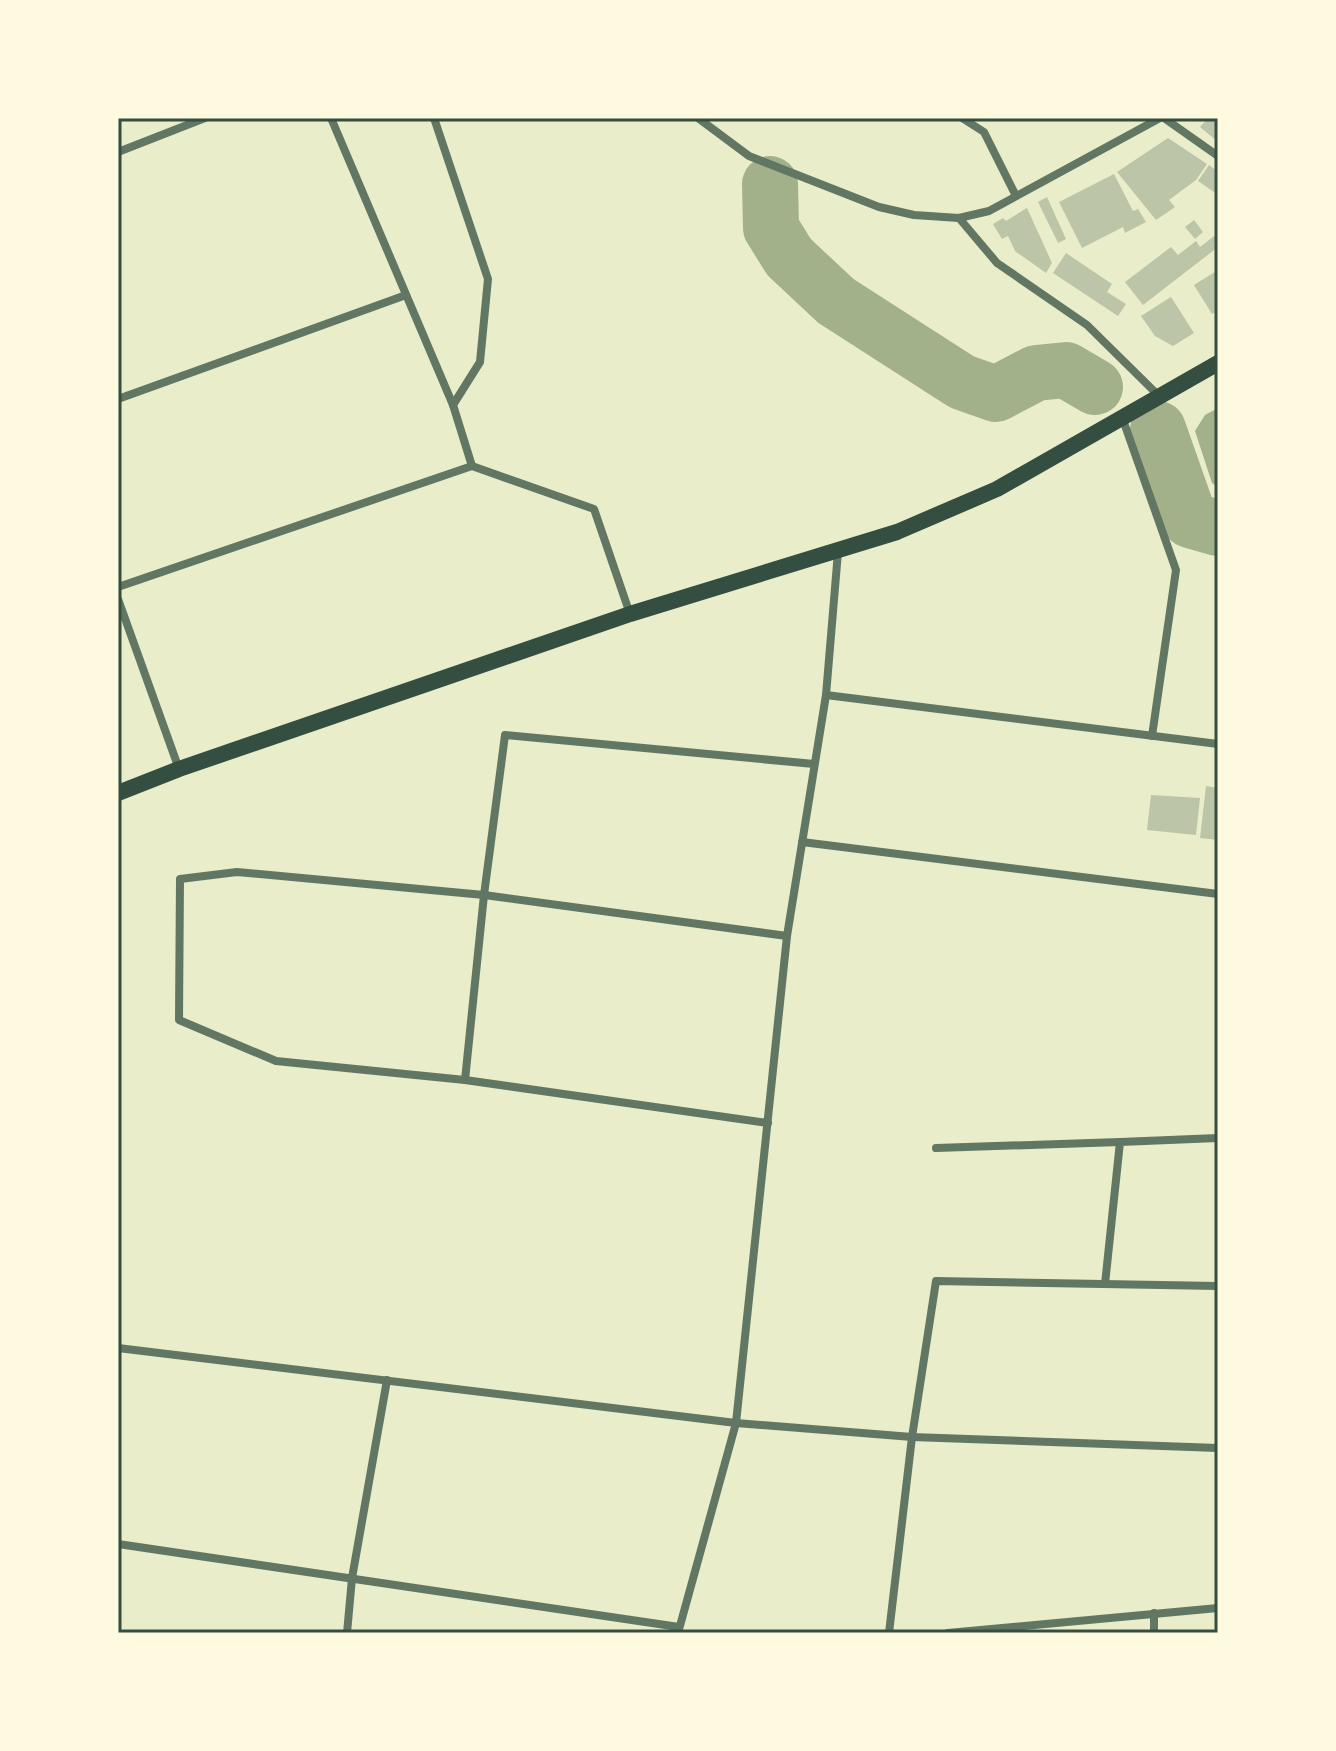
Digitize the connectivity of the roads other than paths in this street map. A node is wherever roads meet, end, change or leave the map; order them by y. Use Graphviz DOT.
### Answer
graph roads {
  1 [pos="205,118"];
  2 [pos="331,118"];
  3 [pos="434,118"];
  4 [pos="698,118"];
  5 [pos="962,118"];
  6 [pos="1162,118"];
  7 [pos="118,152"];
  8 [pos="1218,156"];
  9 [pos="1016,196"];
  10 [pos="959,218"];
  11 [pos="406,295"];
  12 [pos="1218,363"];
  13 [pos="1159,396"];
  14 [pos="118,399"];
  15 [pos="453,405"];
  16 [pos="1121,417"];
  17 [pos="472,466"];
  18 [pos="838,552"];
  19 [pos="118,587"];
  20 [pos="118,599"];
  21 [pos="630,614"];
  22 [pos="826,695"];
  23 [pos="1152,736"];
  24 [pos="1218,744"];
  25 [pos="814,764"];
  26 [pos="179,769"];
  27 [pos="118,793"];
  28 [pos="802,842"];
  29 [pos="1218,894"];
  30 [pos="484,895"];
  31 [pos="787,936"];
  32 [pos="465,1080"];
  33 [pos="768,1123"];
  34 [pos="1218,1138"];
  35 [pos="1120,1142"];
  36 [pos="936,1148"];
  37 [pos="1105,1284"];
  38 [pos="1218,1286"];
  39 [pos="118,1348"];
  40 [pos="387,1380"];
  41 [pos="736,1423"];
  42 [pos="912,1437"];
  43 [pos="1218,1448"];
  44 [pos="118,1544"];
  45 [pos="352,1578"];
  46 [pos="1218,1608"];
  47 [pos="1154,1613"];
  48 [pos="678,1630"];
  49 [pos="1011,1630"];
  50 [pos="347,1633"];
  51 [pos="889,1633"];
  52 [pos="948,1633"];
  53 [pos="1154,1633"];
  1 -- 7 [label="street"];
  2 -- 11 [label="street"];
  3 -- 15 [label="street"];
  4 -- 10 [label="street"];
  5 -- 9 [label="street"];
  6 -- 8 [label="street"];
  6 -- 9 [label="street"];
  9 -- 10 [label="street"];
  10 -- 13 [label="street"];
  11 -- 14 [label="street"];
  11 -- 15 [label="street"];
  12 -- 13 [label="main road"];
  13 -- 16 [label="main road"];
  15 -- 17 [label="street"];
  16 -- 18 [label="main road"];
  16 -- 23 [label="street"];
  17 -- 19 [label="street"];
  17 -- 21 [label="street"];
  18 -- 21 [label="main road"];
  18 -- 22 [label="street"];
  20 -- 26 [label="street"];
  21 -- 26 [label="main road"];
  22 -- 23 [label="street"];
  22 -- 25 [label="street"];
  23 -- 24 [label="street"];
  25 -- 28 [label="street"];
  25 -- 30 [label="street"];
  26 -- 27 [label="main road"];
  28 -- 29 [label="street"];
  28 -- 31 [label="street"];
  30 -- 31 [label="street"];
  30 -- 32 [label="street"];
  30 -- 32 [label="street"];
  31 -- 33 [label="street"];
  32 -- 33 [label="street"];
  33 -- 41 [label="street"];
  34 -- 35 [label="street"];
  35 -- 36 [label="street"];
  35 -- 37 [label="street"];
  37 -- 38 [label="street"];
  37 -- 42 [label="street"];
  39 -- 40 [label="street"];
  40 -- 41 [label="street"];
  40 -- 45 [label="street"];
  41 -- 42 [label="street"];
  41 -- 48 [label="street"];
  42 -- 43 [label="street"];
  42 -- 51 [label="street"];
  44 -- 45 [label="street"];
  45 -- 48 [label="street"];
  45 -- 50 [label="street"];
  46 -- 47 [label="street"];
  47 -- 49 [label="street"];
  47 -- 53 [label="street"];
  49 -- 52 [label="street"];
}
